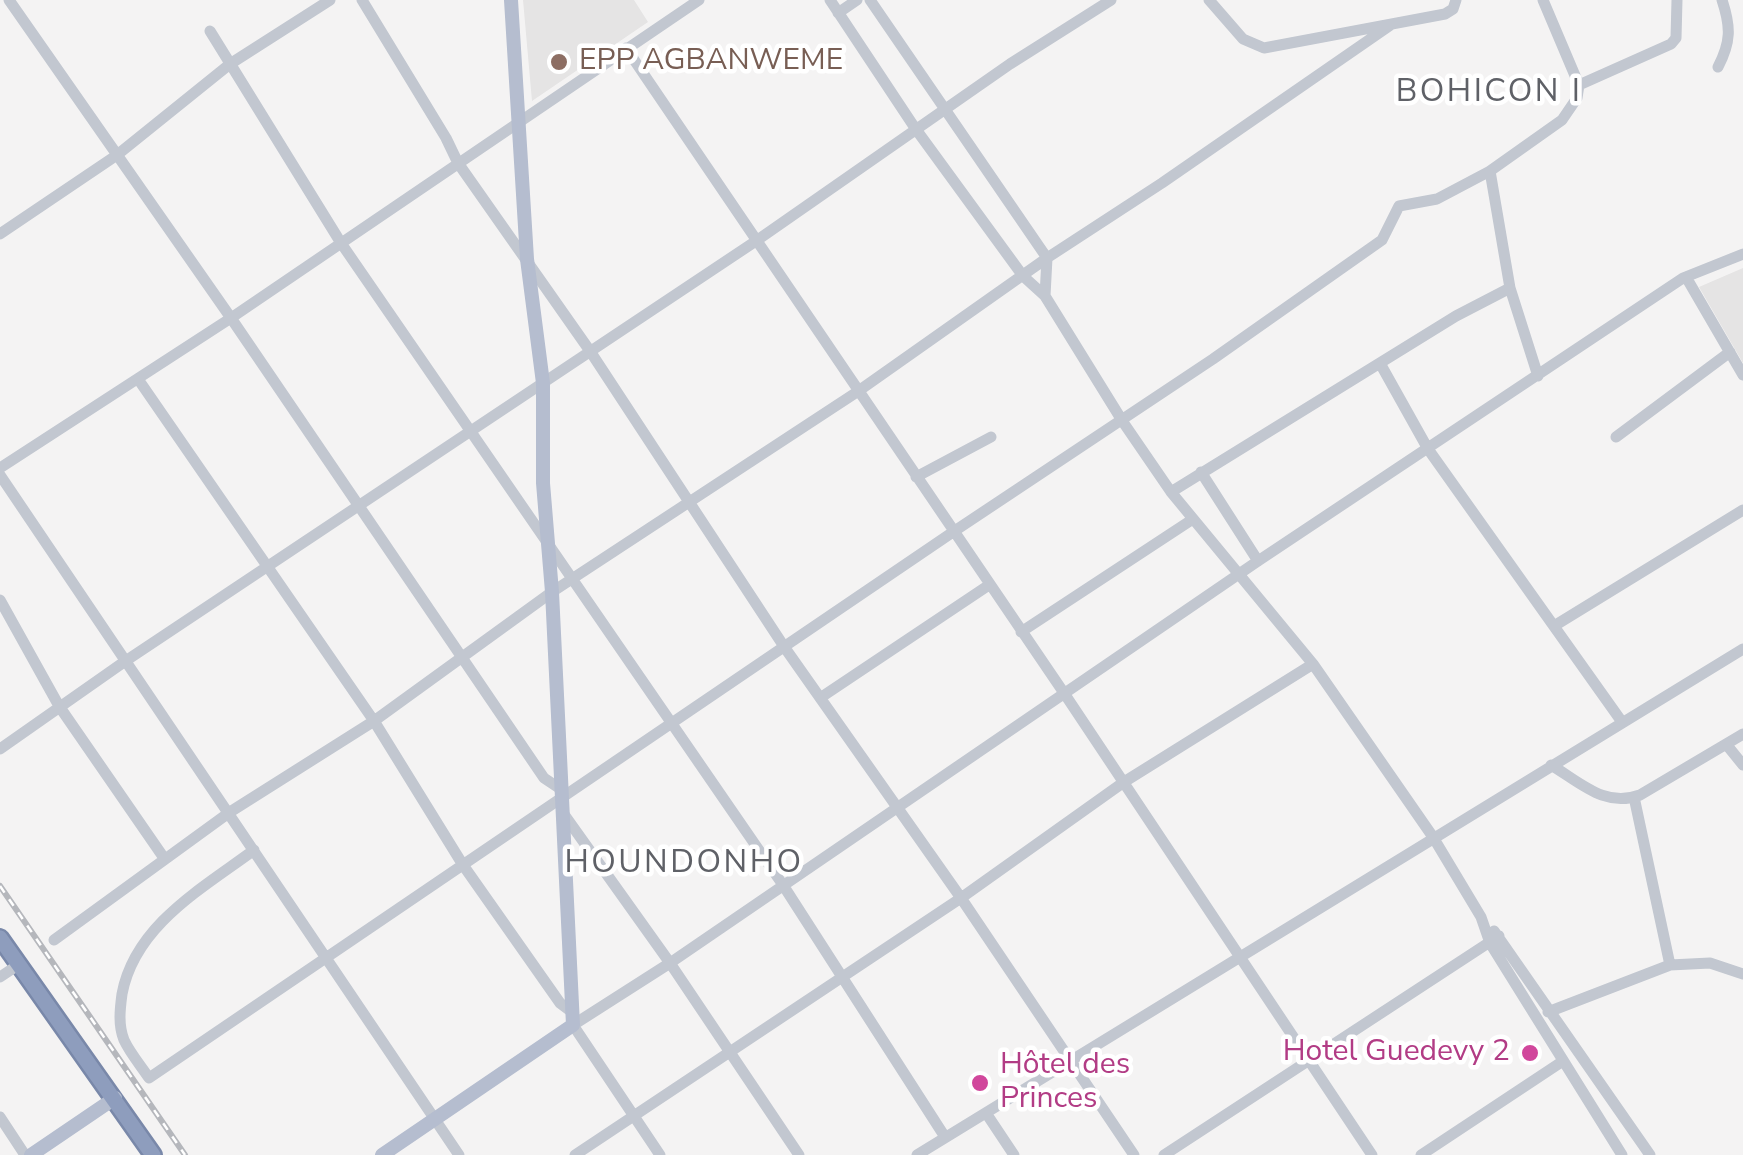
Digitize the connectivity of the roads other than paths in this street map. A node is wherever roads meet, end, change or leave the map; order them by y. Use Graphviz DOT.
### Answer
graph roads {
  1 [pos="9,0"];
  2 [pos="330,0"];
  3 [pos="362,0"];
  4 [pos="511,0"];
  5 [pos="698,0"];
  6 [pos="830,0"];
  7 [pos="857,0"];
  8 [pos="870,0"];
  9 [pos="1111,0"];
  10 [pos="1208,0"];
  11 [pos="1456,0"];
  12 [pos="1543,0"];
  13 [pos="1677,0"];
  14 [pos="1722,0"];
  15 [pos="838,13"];
  16 [pos="1392,24"];
  17 [pos="210,30"];
  18 [pos="626,48"];
  19 [pos="230,64"];
  20 [pos="1718,68"];
  21 [pos="1578,85"];
  22 [pos="945,108"];
  23 [pos="519,121"];
  24 [pos="915,128"];
  25 [pos="117,155"];
  26 [pos="458,163"];
  27 [pos="1490,170"];
  28 [pos="0,234"];
  29 [pos="756,240"];
  30 [pos="341,243"];
  31 [pos="1743,254"];
  32 [pos="1047,258"];
  33 [pos="527,259"];
  34 [pos="1023,276"];
  35 [pos="1686,277"];
  36 [pos="1510,288"];
  37 [pos="1045,296"];
  38 [pos="231,318"];
  39 [pos="590,351"];
  40 [pos="1730,352"];
  41 [pos="1380,364"];
  42 [pos="1743,375"];
  43 [pos="1538,376"];
  44 [pos="138,378"];
  45 [pos="543,383"];
  46 [pos="857,392"];
  47 [pos="1123,422"];
  48 [pos="472,429"];
  49 [pos="991,438"];
  50 [pos="1616,438"];
  51 [pos="1428,450"];
  52 [pos="0,471"];
  53 [pos="1201,472"];
  54 [pos="916,478"];
  55 [pos="1171,492"];
  56 [pos="689,500"];
  57 [pos="358,506"];
  58 [pos="1743,510"];
  59 [pos="1193,519"];
  60 [pos="953,532"];
  61 [pos="548,546"];
  62 [pos="1258,562"];
  63 [pos="267,568"];
  64 [pos="1241,574"];
  65 [pos="573,579"];
  66 [pos="989,585"];
  67 [pos="552,592"];
  68 [pos="0,600"];
  69 [pos="1554,626"];
  70 [pos="1021,632"];
  71 [pos="785,648"];
  72 [pos="1743,649"];
  73 [pos="464,658"];
  74 [pos="124,662"];
  75 [pos="1314,664"];
  76 [pos="1064,692"];
  77 [pos="820,698"];
  78 [pos="60,706"];
  79 [pos="374,721"];
  80 [pos="1622,722"];
  81 [pos="672,723"];
  82 [pos="1743,734"];
  83 [pos="1726,744"];
  84 [pos="0,749"];
  85 [pos="1551,765"];
  86 [pos="1743,765"];
  87 [pos="1124,782"];
  88 [pos="1634,798"];
  89 [pos="560,799"];
  90 [pos="897,807"];
  91 [pos="230,812"];
  92 [pos="1434,837"];
  93 [pos="254,850"];
  94 [pos="164,858"];
  95 [pos="464,864"];
  96 [pos="783,885"];
  97 [pos="961,898"];
  98 [pos="0,938"];
  99 [pos="54,940"];
  100 [pos="1494,940"];
  101 [pos="1241,958"];
  102 [pos="326,960"];
  103 [pos="670,963"];
  104 [pos="18,965"];
  105 [pos="1670,965"];
  106 [pos="1743,974"];
  107 [pos="0,976"];
  108 [pos="844,976"];
  109 [pos="1548,1012"];
  110 [pos="572,1019"];
  111 [pos="730,1053"];
  112 [pos="1310,1058"];
  113 [pos="1071,1061"];
  114 [pos="1563,1061"];
  115 [pos="114,1098"];
  116 [pos="1615,1106"];
  117 [pos="986,1113"];
  118 [pos="1599,1117"];
  119 [pos="0,1118"];
  120 [pos="632,1118"];
  121 [pos="434,1119"];
  122 [pos="946,1137"];
  123 [pos="28,1155"];
  124 [pos="153,1155"];
  125 [pos="382,1155"];
  126 [pos="459,1155"];
  127 [pos="575,1155"];
  128 [pos="660,1155"];
  129 [pos="798,1155"];
  130 [pos="917,1155"];
  131 [pos="1014,1155"];
  132 [pos="1134,1155"];
  133 [pos="1164,1155"];
  134 [pos="1372,1155"];
  135 [pos="1421,1155"];
  136 [pos="1622,1155"];
  137 [pos="1650,1155"];
  1 -- 25 [label="street"];
  2 -- 19 [label="street"];
  3 -- 26 [label="street"];
  4 -- 23 [label="main road"];
  5 -- 18 [label="street"];
  6 -- 15 [label="street"];
  7 -- 15 [label="street"];
  8 -- 22 [label="street"];
  9 -- 22 [label="street"];
  10 -- 16 [label="street"];
  11 -- 16 [label="street"];
  12 -- 21 [label="street"];
  13 -- 21 [label="street"];
  14 -- 20 [label="street"];
  15 -- 24 [label="street"];
  16 -- 32 [label="street"];
  17 -- 19 [label="street"];
  18 -- 23 [label="street"];
  18 -- 29 [label="street"];
  19 -- 25 [label="street"];
  19 -- 30 [label="street"];
  21 -- 27 [label="street"];
  22 -- 24 [label="street"];
  22 -- 32 [label="street"];
  23 -- 26 [label="street"];
  23 -- 33 [label="main road"];
  24 -- 29 [label="street"];
  24 -- 34 [label="street"];
  25 -- 28 [label="street"];
  25 -- 38 [label="street"];
  26 -- 30 [label="street"];
  26 -- 33 [label="street"];
  27 -- 36 [label="street"];
  27 -- 47 [label="street"];
  29 -- 39 [label="street"];
  29 -- 46 [label="street"];
  30 -- 38 [label="street"];
  30 -- 48 [label="street"];
  31 -- 35 [label="street"];
  32 -- 34 [label="street"];
  32 -- 37 [label="street"];
  33 -- 39 [label="street"];
  33 -- 45 [label="main road"];
  34 -- 37 [label="street"];
  34 -- 46 [label="street"];
  35 -- 40 [label="street"];
  35 -- 43 [label="street"];
  36 -- 41 [label="street"];
  36 -- 43 [label="street"];
  37 -- 47 [label="street"];
  38 -- 44 [label="street"];
  38 -- 57 [label="street"];
  39 -- 45 [label="street"];
  39 -- 56 [label="street"];
  40 -- 42 [label="street"];
  40 -- 50 [label="street"];
  41 -- 51 [label="street"];
  41 -- 53 [label="street"];
  43 -- 51 [label="street"];
  44 -- 52 [label="street"];
  44 -- 63 [label="street"];
  45 -- 48 [label="street"];
  45 -- 61 [label="main road"];
  46 -- 54 [label="street"];
  46 -- 56 [label="street"];
  47 -- 55 [label="street"];
  47 -- 60 [label="street"];
  48 -- 57 [label="street"];
  48 -- 61 [label="street"];
  49 -- 54 [label="street"];
  51 -- 62 [label="street"];
  51 -- 69 [label="street"];
  52 -- 74 [label="street"];
  53 -- 55 [label="street"];
  53 -- 62 [label="street"];
  54 -- 60 [label="street"];
  55 -- 59 [label="street"];
  56 -- 65 [label="street"];
  56 -- 71 [label="street"];
  57 -- 63 [label="street"];
  57 -- 73 [label="street"];
  58 -- 69 [label="street"];
  59 -- 64 [label="street"];
  59 -- 70 [label="street"];
  60 -- 66 [label="street"];
  60 -- 71 [label="street"];
  61 -- 65 [label="street"];
  61 -- 67 [label="main road"];
  62 -- 64 [label="street"];
  63 -- 74 [label="street"];
  63 -- 79 [label="street"];
  64 -- 75 [label="street"];
  64 -- 76 [label="street"];
  65 -- 67 [label="street"];
  65 -- 81 [label="street"];
  66 -- 70 [label="street"];
  66 -- 77 [label="street"];
  67 -- 73 [label="street"];
  67 -- 89 [label="main road"];
  68 -- 78 [label="street"];
  69 -- 80 [label="street"];
  70 -- 76 [label="street"];
  71 -- 77 [label="street"];
  71 -- 81 [label="street"];
  72 -- 80 [label="street"];
  73 -- 79 [label="street"];
  73 -- 89 [label="street"];
  74 -- 78 [label="street"];
  74 -- 91 [label="street"];
  75 -- 87 [label="street"];
  75 -- 92 [label="street"];
  76 -- 87 [label="street"];
  76 -- 90 [label="street"];
  77 -- 90 [label="street"];
  78 -- 84 [label="street"];
  78 -- 94 [label="street"];
  79 -- 91 [label="street"];
  79 -- 95 [label="street"];
  80 -- 85 [label="street"];
  81 -- 89 [label="street"];
  81 -- 96 [label="street"];
  82 -- 83 [label="street"];
  83 -- 86 [label="street"];
  83 -- 88 [label="street"];
  85 -- 88 [label="street"];
  85 -- 92 [label="street"];
  87 -- 97 [label="street"];
  87 -- 101 [label="street"];
  88 -- 105 [label="street"];
  89 -- 95 [label="street"];
  89 -- 103 [label="street"];
  89 -- 110 [label="main road"];
  90 -- 96 [label="street"];
  90 -- 97 [label="street"];
  91 -- 93 [label="street"];
  91 -- 94 [label="street"];
  92 -- 100 [label="street"];
  92 -- 101 [label="street"];
  93 -- 102 [label="street"];
  93 -- 102 [label="street"];
  94 -- 99 [label="street"];
  95 -- 102 [label="street"];
  95 -- 110 [label="street"];
  96 -- 103 [label="street"];
  96 -- 108 [label="street"];
  97 -- 108 [label="street"];
  97 -- 113 [label="street"];
  98 -- 104 [label="highway"];
  100 -- 109 [label="street"];
  100 -- 112 [label="street"];
  100 -- 114 [label="street"];
  101 -- 112 [label="street"];
  101 -- 113 [label="street"];
  102 -- 121 [label="street"];
  103 -- 110 [label="street"];
  103 -- 111 [label="street"];
  104 -- 107 [label="street"];
  104 -- 115 [label="highway"];
  105 -- 106 [label="street"];
  105 -- 109 [label="street"];
  108 -- 111 [label="street"];
  108 -- 122 [label="street"];
  109 -- 116 [label="street"];
  110 -- 120 [label="street"];
  110 -- 121 [label="main road"];
  111 -- 120 [label="street"];
  111 -- 129 [label="street"];
  112 -- 133 [label="street"];
  112 -- 134 [label="street"];
  113 -- 117 [label="street"];
  113 -- 132 [label="street"];
  114 -- 118 [label="street"];
  114 -- 135 [label="street"];
  115 -- 123 [label="main road"];
  115 -- 124 [label="highway"];
  116 -- 118 [label="street"];
  116 -- 137 [label="street"];
  117 -- 122 [label="street"];
  117 -- 131 [label="street"];
  118 -- 136 [label="street"];
  119 -- 123 [label="street"];
  120 -- 127 [label="street"];
  120 -- 128 [label="street"];
  121 -- 125 [label="main road"];
  121 -- 126 [label="street"];
  122 -- 130 [label="street"];
}
